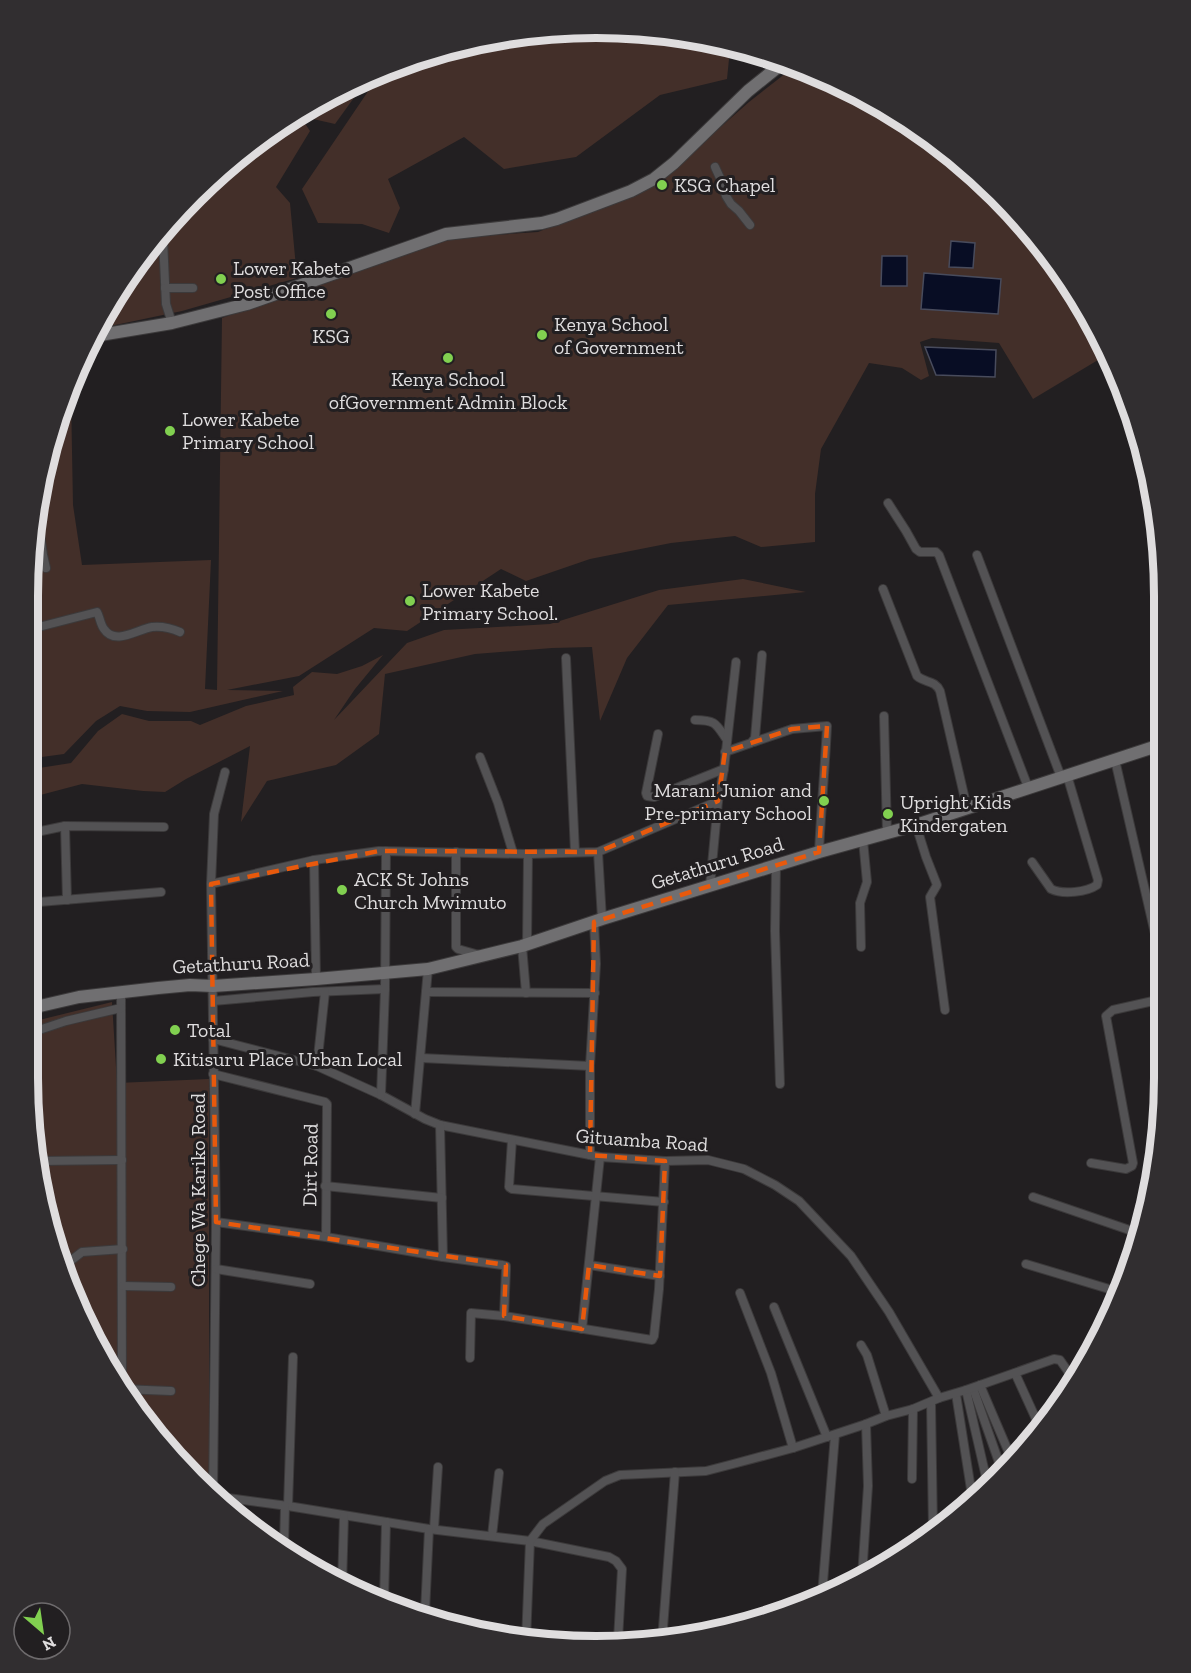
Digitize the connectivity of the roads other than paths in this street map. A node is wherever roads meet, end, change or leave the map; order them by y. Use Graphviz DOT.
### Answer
graph roads {
  1 [pos="777,68"];
  2 [pos="716,167"];
  3 [pos="750,225"];
  4 [pos="163,244"];
  5 [pos="165,288"];
  6 [pos="194,288"];
  7 [pos="172,323"];
  8 [pos="102,335"];
  9 [pos="888,503"];
  10 [pos="41,539"];
  11 [pos="977,555"];
  12 [pos="46,568"];
  13 [pos="883,589"];
  14 [pos="38,627"];
  15 [pos="180,632"];
  16 [pos="762,655"];
  17 [pos="567,658"];
  18 [pos="736,662"];
  19 [pos="884,716"];
  20 [pos="695,720"];
  21 [pos="657,734"];
  22 [pos="727,740"];
  23 [pos="754,742"];
  24 [pos="1154,747"];
  25 [pos="725,752"];
  26 [pos="480,757"];
  27 [pos="1115,760"];
  28 [pos="724,769"];
  29 [pos="225,772"];
  30 [pos="1064,776"];
  31 [pos="1028,787"];
  32 [pos="718,801"];
  33 [pos="967,808"];
  34 [pos="916,825"];
  35 [pos="65,826"];
  36 [pos="164,827"];
  37 [pos="38,832"];
  38 [pos="887,833"];
  39 [pos="863,840"];
  40 [pos="386,851"];
  41 [pos="456,852"];
  42 [pos="575,852"];
  43 [pos="598,852"];
  44 [pos="819,852"];
  45 [pos="513,853"];
  46 [pos="528,854"];
  47 [pos="314,860"];
  48 [pos="1032,862"];
  49 [pos="776,866"];
  50 [pos="211,884"];
  51 [pos="710,886"];
  52 [pos="161,892"];
  53 [pos="67,900"];
  54 [pos="38,902"];
  55 [pos="1154,915"];
  56 [pos="598,921"];
  57 [pos="525,945"];
  58 [pos="861,947"];
  59 [pos="482,956"];
  60 [pos="428,969"];
  61 [pos="384,972"];
  62 [pos="316,979"];
  63 [pos="213,986"];
  64 [pos="385,989"];
  65 [pos="325,992"];
  66 [pos="426,992"];
  67 [pos="121,993"];
  68 [pos="526,993"];
  69 [pos="595,993"];
  70 [pos="213,1001"];
  71 [pos="1154,1001"];
  72 [pos="38,1006"];
  73 [pos="122,1008"];
  74 [pos="945,1010"];
  75 [pos="38,1030"];
  76 [pos="213,1039"];
  77 [pos="421,1058"];
  78 [pos="317,1066"];
  79 [pos="590,1066"];
  80 [pos="213,1074"];
  81 [pos="780,1084"];
  82 [pos="381,1095"];
  83 [pos="415,1114"];
  84 [pos="440,1125"];
  85 [pos="512,1140"];
  86 [pos="590,1155"];
  87 [pos="600,1157"];
  88 [pos="122,1160"];
  89 [pos="44,1161"];
  90 [pos="665,1161"];
  91 [pos="1091,1163"];
  92 [pos="325,1186"];
  93 [pos="596,1196"];
  94 [pos="1033,1197"];
  95 [pos="442,1198"];
  96 [pos="664,1202"];
  97 [pos="216,1222"];
  98 [pos="1132,1231"];
  99 [pos="326,1237"];
  100 [pos="123,1249"];
  101 [pos="443,1257"];
  102 [pos="69,1262"];
  103 [pos="589,1264"];
  104 [pos="1026,1264"];
  105 [pos="216,1269"];
  106 [pos="660,1276"];
  107 [pos="310,1284"];
  108 [pos="123,1286"];
  109 [pos="171,1287"];
  110 [pos="1111,1290"];
  111 [pos="740,1293"];
  112 [pos="774,1307"];
  113 [pos="504,1316"];
  114 [pos="582,1329"];
  115 [pos="861,1345"];
  116 [pos="293,1357"];
  117 [pos="470,1358"];
  118 [pos="122,1372"];
  119 [pos="1015,1372"];
  120 [pos="1069,1372"];
  121 [pos="973,1388"];
  122 [pos="134,1391"];
  123 [pos="171,1391"];
  124 [pos="956,1394"];
  125 [pos="935,1400"];
  126 [pos="913,1409"];
  127 [pos="886,1416"];
  128 [pos="1036,1419"];
  129 [pos="866,1424"];
  130 [pos="831,1436"];
  131 [pos="793,1448"];
  132 [pos="1008,1453"];
  133 [pos="999,1462"];
  134 [pos="438,1467"];
  135 [pos="675,1472"];
  136 [pos="499,1473"];
  137 [pos="986,1475"];
  138 [pos="912,1479"];
  139 [pos="213,1483"];
  140 [pos="971,1490"];
  141 [pos="229,1498"];
  142 [pos="287,1506"];
  143 [pos="344,1516"];
  144 [pos="933,1521"];
  145 [pos="386,1522"];
  146 [pos="432,1529"];
  147 [pos="492,1536"];
  148 [pos="284,1541"];
  149 [pos="530,1541"];
  150 [pos="863,1567"];
  151 [pos="342,1575"];
  152 [pos="822,1587"];
  153 [pos="384,1594"];
  154 [pos="425,1609"];
  155 [pos="526,1631"];
  156 [pos="663,1631"];
  157 [pos="618,1635"];
  1 -- 7 [label="main road"];
  2 -- 3 [label="street"];
  4 -- 5 [label="street"];
  5 -- 6 [label="street"];
  5 -- 7 [label="street"];
  7 -- 8 [label="main road"];
  9 -- 31 [label="street"];
  10 -- 12 [label="street"];
  11 -- 30 [label="street"];
  13 -- 33 [label="street"];
  14 -- 15 [label="street"];
  16 -- 23 [label="street"];
  17 -- 42 [label="street"];
  18 -- 22 [label="street"];
  19 -- 38 [label="street"];
  20 -- 22 [label="street"];
  21 -- 28 [label="street"];
  22 -- 25 [label="street"];
  23 -- 25 [label="street"];
  23 -- 44 [label="street"];
  24 -- 27 [label="main road, Getathuru Road"];
  25 -- 28 [label="street"];
  26 -- 45 [label="street"];
  27 -- 30 [label="main road, Getathuru Road"];
  27 -- 55 [label="street"];
  28 -- 32 [label="street"];
  29 -- 50 [label="street, Chege Wa Kariko Road"];
  30 -- 31 [label="main road, Getathuru Road"];
  30 -- 48 [label="street"];
  31 -- 33 [label="main road, Getathuru Road"];
  32 -- 43 [label="street"];
  32 -- 51 [label="street"];
  33 -- 34 [label="main road, Getathuru Road"];
  34 -- 38 [label="main road, Getathuru Road"];
  34 -- 74 [label="street"];
  35 -- 36 [label="street"];
  35 -- 37 [label="street"];
  35 -- 53 [label="street"];
  38 -- 39 [label="main road, Getathuru Road"];
  39 -- 44 [label="main road, Getathuru Road"];
  39 -- 58 [label="street"];
  40 -- 41 [label="street"];
  40 -- 47 [label="street"];
  40 -- 61 [label="street"];
  41 -- 45 [label="street"];
  41 -- 59 [label="street"];
  42 -- 43 [label="street"];
  42 -- 46 [label="street"];
  43 -- 56 [label="street"];
  44 -- 49 [label="main road, Getathuru Road"];
  45 -- 46 [label="street"];
  46 -- 57 [label="street"];
  47 -- 50 [label="street"];
  47 -- 62 [label="street"];
  49 -- 51 [label="main road, Getathuru Road"];
  49 -- 81 [label="street"];
  50 -- 63 [label="street, Chege Wa Kariko Road"];
  51 -- 56 [label="main road, Getathuru Road"];
  52 -- 53 [label="street"];
  53 -- 54 [label="street"];
  56 -- 57 [label="main road, Getathuru Road"];
  56 -- 69 [label="street"];
  57 -- 59 [label="main road, Getathuru Road"];
  57 -- 68 [label="street"];
  59 -- 60 [label="main road, Getathuru Road"];
  60 -- 61 [label="main road, Getathuru Road"];
  60 -- 66 [label="street"];
  61 -- 62 [label="main road, Getathuru Road"];
  61 -- 64 [label="street"];
  62 -- 63 [label="main road, Getathuru Road"];
  63 -- 67 [label="main road, Getathuru Road"];
  63 -- 70 [label="street, Chege Wa Kariko Road"];
  64 -- 65 [label="street"];
  64 -- 82 [label="street"];
  65 -- 70 [label="street"];
  65 -- 78 [label="street"];
  66 -- 68 [label="street"];
  66 -- 77 [label="street"];
  67 -- 72 [label="main road, Getathuru Road"];
  67 -- 73 [label="street"];
  68 -- 69 [label="street"];
  69 -- 79 [label="street"];
  70 -- 76 [label="street, Chege Wa Kariko Road"];
  71 -- 91 [label="street"];
  73 -- 75 [label="street"];
  73 -- 88 [label="street"];
  76 -- 78 [label="street, Gituamba Road"];
  76 -- 80 [label="street, Chege Wa Kariko Road"];
  77 -- 79 [label="street"];
  77 -- 83 [label="street"];
  78 -- 82 [label="street, Gituamba Road"];
  79 -- 86 [label="street"];
  80 -- 92 [label="street, Dirt Road"];
  80 -- 97 [label="street, Chege Wa Kariko Road"];
  82 -- 83 [label="street, Gituamba Road"];
  83 -- 84 [label="street, Gituamba Road"];
  84 -- 85 [label="street, Gituamba Road"];
  84 -- 95 [label="street"];
  85 -- 86 [label="street, Gituamba Road"];
  85 -- 93 [label="street"];
  86 -- 87 [label="street, Gituamba Road"];
  87 -- 90 [label="street, Gituamba Road"];
  87 -- 93 [label="street"];
  88 -- 89 [label="street"];
  88 -- 100 [label="street"];
  90 -- 96 [label="street"];
  90 -- 125 [label="street, Gituamba Road"];
  92 -- 95 [label="street"];
  92 -- 99 [label="street, Dirt Road"];
  93 -- 96 [label="street"];
  93 -- 103 [label="street"];
  94 -- 98 [label="street"];
  95 -- 101 [label="street"];
  96 -- 106 [label="street"];
  97 -- 99 [label="street"];
  97 -- 105 [label="street, Chege Wa Kariko Road"];
  99 -- 101 [label="street"];
  100 -- 102 [label="street"];
  100 -- 108 [label="street"];
  101 -- 113 [label="street"];
  103 -- 106 [label="street"];
  103 -- 114 [label="street"];
  104 -- 110 [label="street"];
  105 -- 107 [label="street"];
  105 -- 139 [label="street, Chege Wa Kariko Road"];
  106 -- 114 [label="street"];
  108 -- 109 [label="street"];
  108 -- 118 [label="street"];
  111 -- 131 [label="street"];
  112 -- 130 [label="street"];
  113 -- 114 [label="street"];
  113 -- 117 [label="street"];
  115 -- 127 [label="street"];
  116 -- 142 [label="street"];
  119 -- 120 [label="street"];
  119 -- 121 [label="street"];
  119 -- 128 [label="street"];
  121 -- 124 [label="street"];
  121 -- 132 [label="street"];
  121 -- 133 [label="street"];
  121 -- 137 [label="street"];
  122 -- 123 [label="street"];
  124 -- 125 [label="street"];
  124 -- 140 [label="street"];
  125 -- 126 [label="street"];
  125 -- 144 [label="street"];
  126 -- 127 [label="street"];
  126 -- 138 [label="street"];
  127 -- 129 [label="street"];
  129 -- 130 [label="street"];
  129 -- 150 [label="street"];
  130 -- 131 [label="street"];
  130 -- 152 [label="street"];
  131 -- 135 [label="street"];
  134 -- 146 [label="street"];
  135 -- 149 [label="street"];
  135 -- 156 [label="street"];
  136 -- 147 [label="street"];
  141 -- 142 [label="street"];
  142 -- 143 [label="street"];
  142 -- 148 [label="street"];
  143 -- 145 [label="street"];
  143 -- 151 [label="street"];
  145 -- 146 [label="street"];
  145 -- 153 [label="street"];
  146 -- 147 [label="street"];
  146 -- 154 [label="street"];
  147 -- 149 [label="street"];
  149 -- 155 [label="street"];
  149 -- 157 [label="street"];
}
